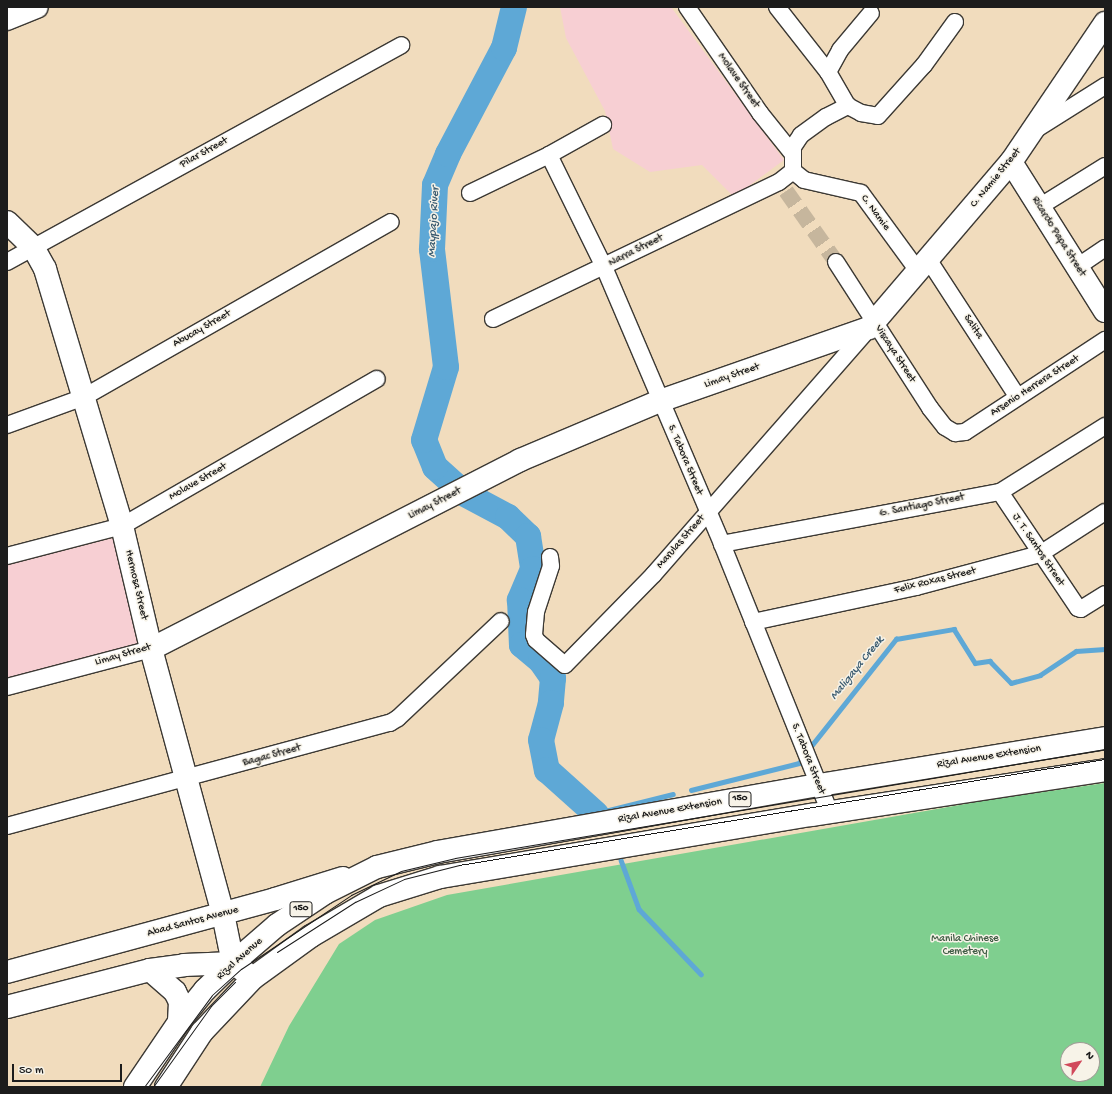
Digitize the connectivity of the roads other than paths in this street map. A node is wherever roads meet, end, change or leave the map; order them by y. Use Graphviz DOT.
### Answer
graph roads {
  1 [pos="37,7"];
  2 [pos="687,7"];
  3 [pos="776,7"];
  4 [pos="871,13"];
  5 [pos="7,19"];
  6 [pos="954,22"];
  7 [pos="1105,23"];
  8 [pos="401,45"];
  9 [pos="828,72"];
  10 [pos="1105,86"];
  11 [pos="848,106"];
  12 [pos="603,125"];
  13 [pos="1032,132"];
  14 [pos="792,153"];
  15 [pos="549,155"];
  16 [pos="1011,162"];
  17 [pos="1105,166"];
  18 [pos="793,171"];
  19 [pos="470,193"];
  20 [pos="1039,207"];
  21 [pos="7,222"];
  22 [pos="391,222"];
  23 [pos="33,247"];
  24 [pos="1105,248"];
  25 [pos="7,262"];
  26 [pos="836,262"];
  27 [pos="923,265"];
  28 [pos="604,267"];
  29 [pos="1076,267"];
  30 [pos="1105,311"];
  31 [pos="493,319"];
  32 [pos="872,325"];
  33 [pos="1105,340"];
  34 [pos="377,379"];
  35 [pos="1018,396"];
  36 [pos="84,398"];
  37 [pos="660,401"];
  38 [pos="7,425"];
  39 [pos="1105,426"];
  40 [pos="965,432"];
  41 [pos="1000,492"];
  42 [pos="707,511"];
  43 [pos="1105,512"];
  44 [pos="122,526"];
  45 [pos="722,544"];
  46 [pos="1040,554"];
  47 [pos="7,556"];
  48 [pos="550,557"];
  49 [pos="1105,594"];
  50 [pos="501,620"];
  51 [pos="753,622"];
  52 [pos="151,649"];
  53 [pos="7,687"];
  54 [pos="1105,738"];
  55 [pos="1105,770"];
  56 [pos="187,779"];
  57 [pos="819,785"];
  58 [pos="830,813"];
  59 [pos="7,826"];
  60 [pos="377,867"];
  61 [pos="223,914"];
  62 [pos="233,963"];
  63 [pos="150,970"];
  64 [pos="7,972"];
  65 [pos="252,978"];
  66 [pos="7,1007"];
  67 [pos="179,1022"];
  68 [pos="135,1087"];
  69 [pos="166,1087"];
  1 -- 5 [label="main road"];
  2 -- 14 [label="street, Molave Street"];
  3 -- 9 [label="street"];
  4 -- 9 [label="street"];
  6 -- 11 [label="street"];
  7 -- 13 [label="main road, C. Namie Street"];
  8 -- 23 [label="street, Pilar Street"];
  9 -- 11 [label="street"];
  10 -- 13 [label="street"];
  11 -- 14 [label="street"];
  12 -- 15 [label="street"];
  13 -- 16 [label="main road, C. Namie Street"];
  14 -- 18 [label="street"];
  15 -- 19 [label="street"];
  15 -- 28 [label="street, S. Tabora Street"];
  16 -- 20 [label="main road, Ricardo Papa Street"];
  16 -- 27 [label="main road, C. Namie Street"];
  17 -- 20 [label="street"];
  18 -- 27 [label="street, C. Namie"];
  18 -- 28 [label="street, Narra Street"];
  20 -- 29 [label="main road, Ricardo Papa Street"];
  21 -- 23 [label="main road, Hermosa Street"];
  22 -- 36 [label="street, Abucay Street"];
  23 -- 25 [label="street, Pilar Street"];
  23 -- 36 [label="main road, Hermosa Street"];
  24 -- 29 [label="street"];
  26 -- 32 [label="street, Viscaya Street"];
  27 -- 32 [label="main road, C. Namie Street"];
  27 -- 35 [label="street, Salita"];
  28 -- 31 [label="street, Narra Street"];
  28 -- 37 [label="street, S. Tabora Street"];
  29 -- 30 [label="main road, Ricardo Papa Street"];
  32 -- 37 [label="main road, Limay Street"];
  32 -- 40 [label="street, Viscaya Street"];
  32 -- 42 [label="street, Marulas Street"];
  33 -- 35 [label="street, Arsenio Herrera Street"];
  34 -- 44 [label="street, Molave Street"];
  35 -- 40 [label="street, Arsenio Herrera Street"];
  36 -- 38 [label="street, Abucay Street"];
  36 -- 44 [label="main road, Hermosa Street"];
  37 -- 42 [label="street, S. Tabora Street"];
  37 -- 52 [label="main road, Limay Street"];
  39 -- 41 [label="street, G. Santiago Street"];
  41 -- 45 [label="street, G. Santiago Street"];
  41 -- 46 [label="street, J. T. Santos Street"];
  42 -- 45 [label="street, S. Tabora Street"];
  42 -- 48 [label="street, Marulas Street"];
  43 -- 46 [label="street, Felix Roxas Street"];
  44 -- 47 [label="street, Molave Street"];
  44 -- 52 [label="main road, Hermosa Street"];
  45 -- 51 [label="street, S. Tabora Street"];
  46 -- 49 [label="street, J. T. Santos Street"];
  46 -- 51 [label="street, Felix Roxas Street"];
  50 -- 56 [label="street, Bagac Street"];
  51 -- 57 [label="street, S. Tabora Street"];
  52 -- 53 [label="street, Limay Street"];
  52 -- 56 [label="main road, Hermosa Street"];
  54 -- 57 [label="main road, Rizal Avenue Extension / 150"];
  55 -- 58 [label="main road, 150"];
  56 -- 59 [label="street, Bagac Street"];
  56 -- 61 [label="main road, Hermosa Street"];
  57 -- 58 [label="street, S. Tabora Street"];
  57 -- 60 [label="main road, Rizal Avenue Extension / 150"];
  58 -- 65 [label="main road, Rizal Avenue / 150"];
  60 -- 61 [label="main road, Abad Santos Avenue"];
  60 -- 62 [label="main road, Rizal Avenue / 150"];
  61 -- 62 [label="main road, Hermosa Street"];
  61 -- 64 [label="main road, Abad Santos Avenue"];
  62 -- 63 [label="main road"];
  62 -- 65 [label="main road"];
  62 -- 67 [label="main road, Rizal Avenue / 150"];
  63 -- 66 [label="main road"];
  63 -- 67 [label="main road"];
  65 -- 69 [label="main road, Rizal Avenue / 150"];
  67 -- 68 [label="main road, Rizal Avenue / 150"];
}
